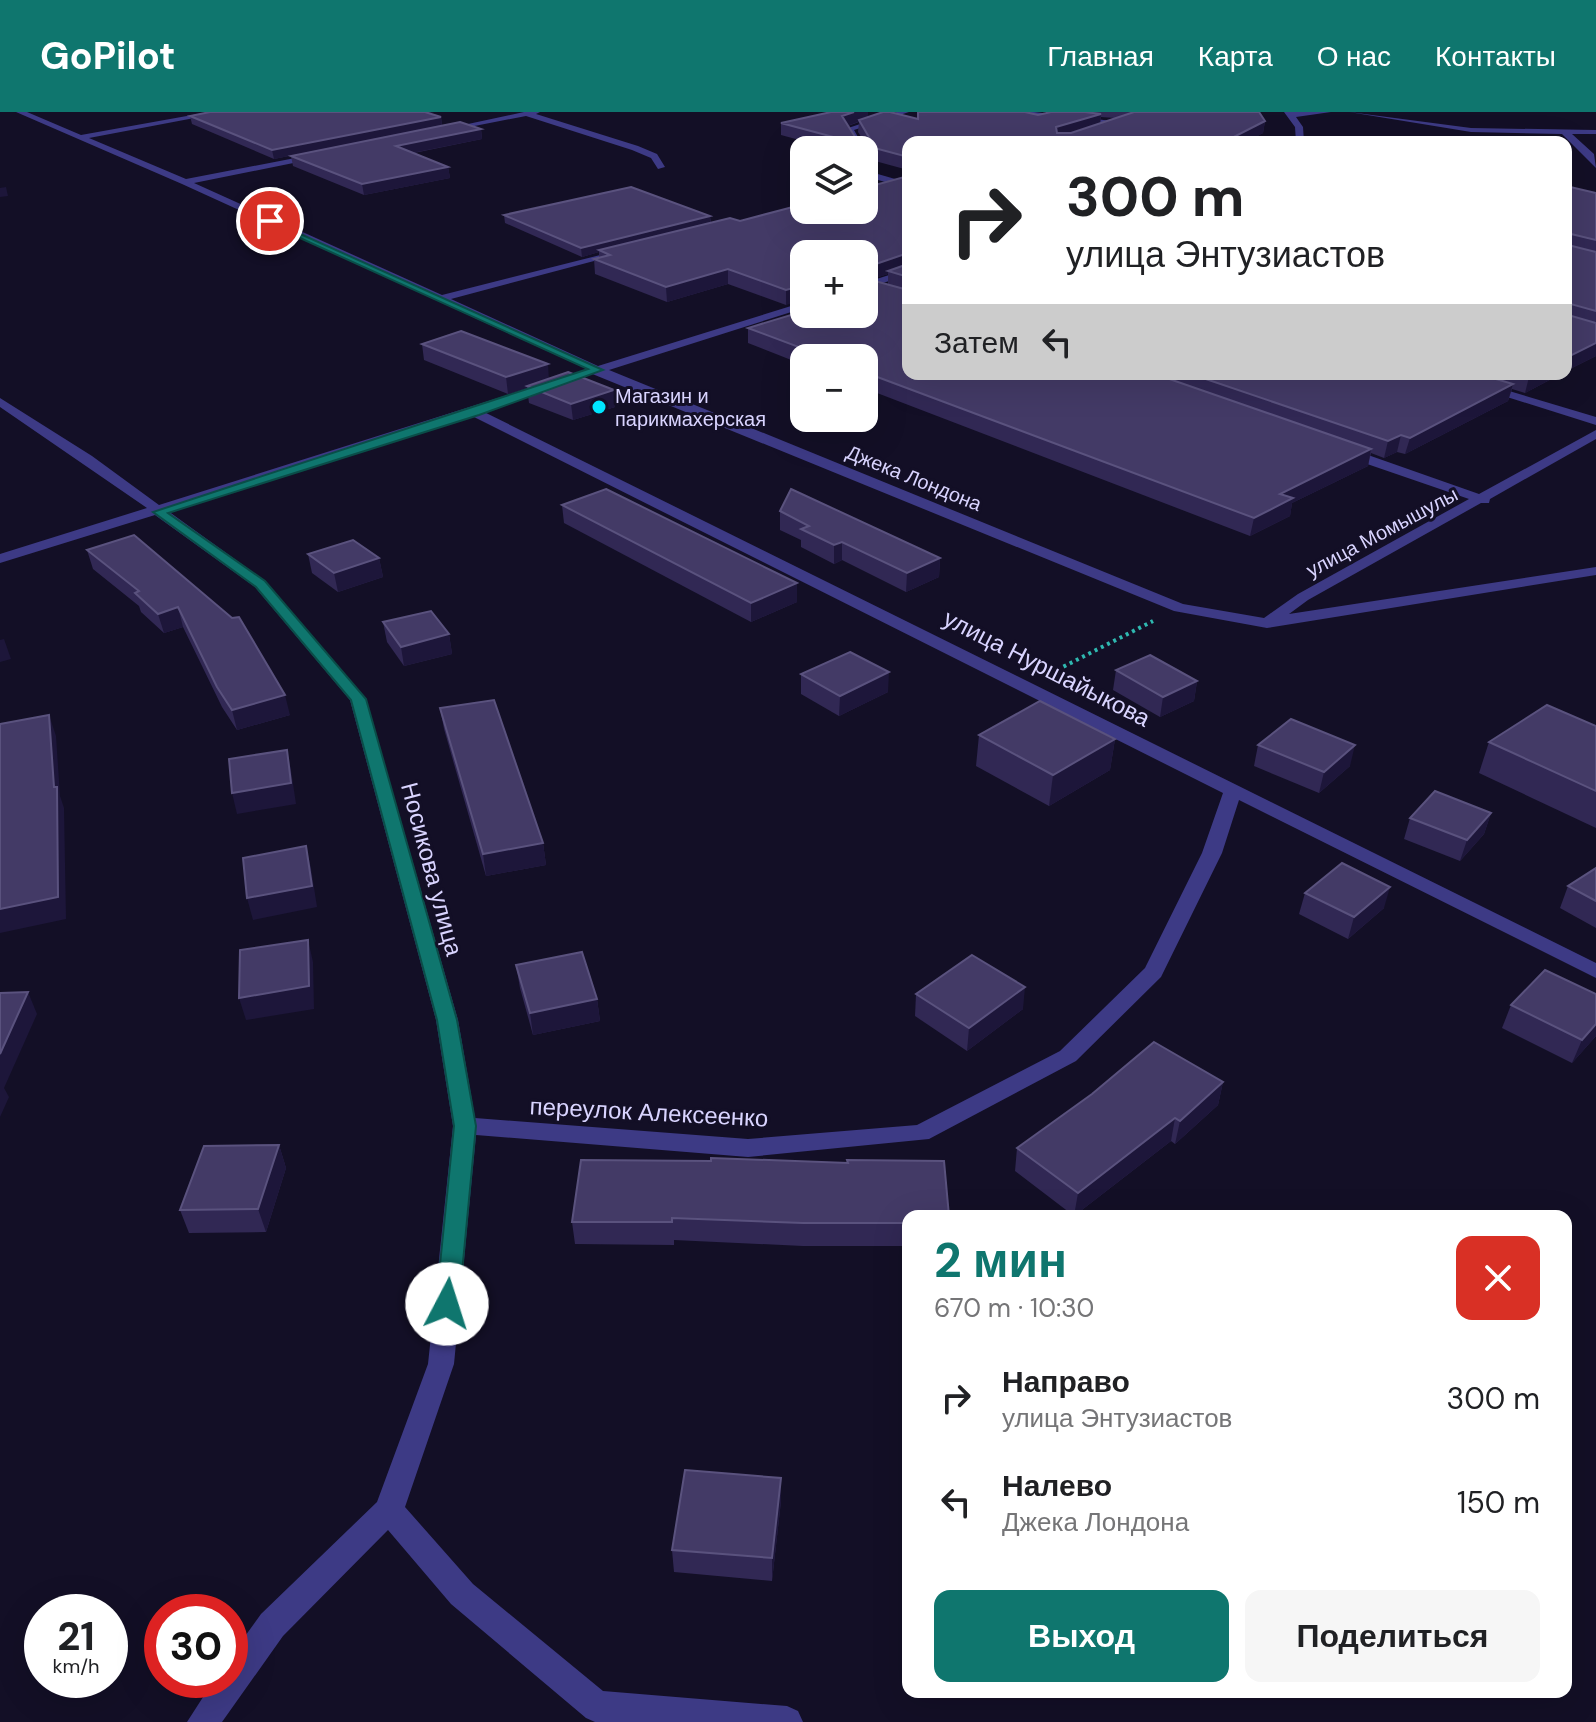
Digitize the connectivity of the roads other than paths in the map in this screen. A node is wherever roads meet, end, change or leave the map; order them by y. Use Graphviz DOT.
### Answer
graph roads {
  1 [pos="20,112"];
  2 [pos="222,112"];
  3 [pos="905,112"];
  4 [pos="1009,112"];
  5 [pos="1125,112"];
  6 [pos="1327,112"];
  7 [pos="1353,112"];
  8 [pos="532,113"];
  9 [pos="1289,113"];
  10 [pos="1126,123"];
  11 [pos="1564,131"];
  12 [pos="434,132"];
  13 [pos="1596,132"];
  14 [pos="1097,133"];
  15 [pos="854,136"];
  16 [pos="1300,136"];
  17 [pos="1569,136"];
  18 [pos="78,138"];
  19 [pos="1572,138"];
  20 [pos="325,154"];
  21 [pos="1596,165"];
  22 [pos="661,167"];
  23 [pos="878,176"];
  24 [pos="902,181"];
  25 [pos="902,181"];
  26 [pos="185,182"];
  27 [pos="878,188"];
  28 [pos="634,248"];
  29 [pos="902,274"];
  30 [pos="878,282"];
  31 [pos="878,289"];
  32 [pos="881,290"];
  33 [pos="439,299"];
  34 [pos="790,309"];
  35 [pos="598,370"];
  36 [pos="1460,380"];
  37 [pos="0,402"];
  38 [pos="475,413"];
  39 [pos="1596,421"];
  40 [pos="1596,434"];
  41 [pos="1333,447"];
  42 [pos="1484,500"];
  43 [pos="159,512"];
  44 [pos="0,559"];
  45 [pos="1596,571"];
  46 [pos="1267,623"];
  47 [pos="1233,790"];
  48 [pos="1596,971"];
  49 [pos="465,1126"];
  50 [pos="389,1510"];
  51 [pos="203,1722"];
  52 [pos="787,1722"];
  1 -- 18 [label="street, Джека Лондона"];
  2 -- 18 [label="street"];
  3 -- 15 [label="street"];
  4 -- 10 [label="street"];
  5 -- 10 [label="street"];
  6 -- 9 [label="street"];
  7 -- 11 [label="street"];
  8 -- 12 [label="street"];
  8 -- 22 [label="street"];
  9 -- 16 [label="street"];
  10 -- 14 [label="street"];
  11 -- 13 [label="street"];
  11 -- 17 [label="street"];
  18 -- 26 [label="street, Джека Лондона"];
  19 -- 21 [label="street"];
  20 -- 26 [label="street"];
  23 -- 24 [label="street"];
  25 -- 27 [label="street"];
  26 -- 33 [label="street, Джека Лондона"];
  28 -- 33 [label="street"];
  29 -- 30 [label="street"];
  31 -- 32 [label="street"];
  33 -- 35 [label="street, Джека Лондона"];
  34 -- 35 [label="street"];
  35 -- 38 [label="street"];
  35 -- 46 [label="street, Джека Лондона"];
  36 -- 39 [label="street"];
  37 -- 43 [label="street, Носикова улица"];
  38 -- 43 [label="street"];
  38 -- 47 [label="street, улица Нуршайыкова"];
  40 -- 42 [label="street, улица Момышулы"];
  41 -- 42 [label="street"];
  42 -- 46 [label="street, улица Момышулы"];
  43 -- 44 [label="street"];
  43 -- 49 [label="street, Носикова улица"];
  45 -- 46 [label="street"];
  47 -- 48 [label="street, улица Нуршайыкова"];
  47 -- 49 [label="street, переулок Алексеенко"];
  49 -- 50 [label="street, Носикова улица"];
  50 -- 51 [label="street"];
  50 -- 52 [label="street"];
}
